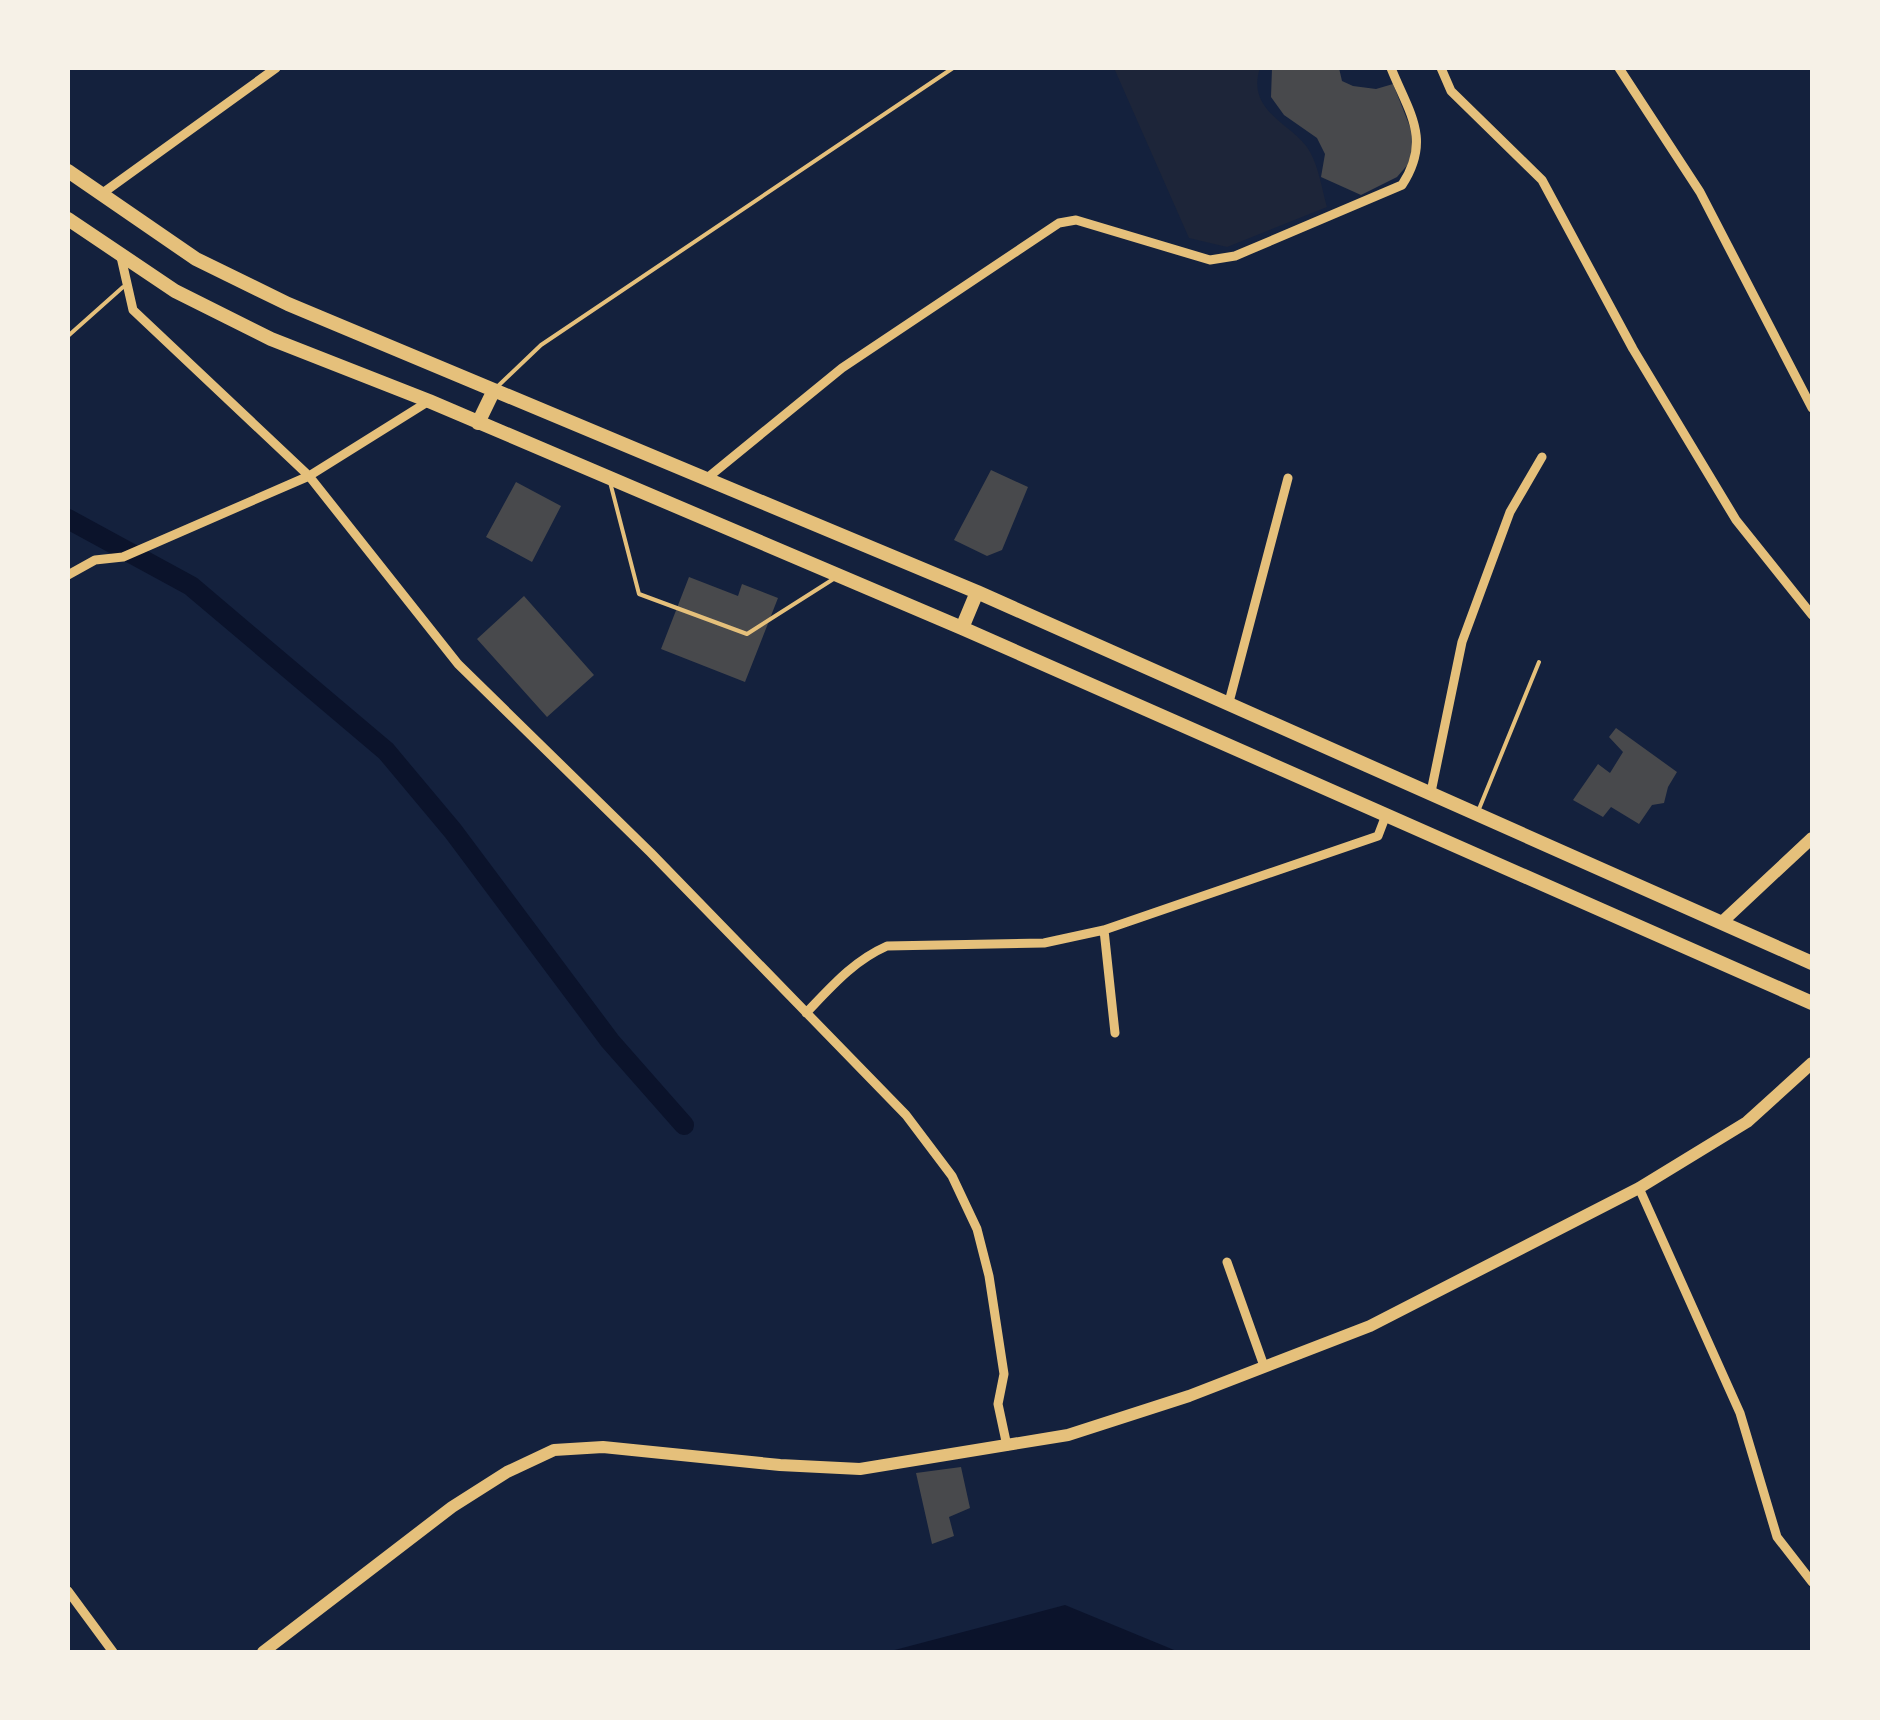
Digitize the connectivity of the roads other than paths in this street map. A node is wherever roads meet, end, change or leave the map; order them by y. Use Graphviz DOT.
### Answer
graph roads {
  1 [pos="276,68"];
  2 [pos="954,68"];
  3 [pos="1391,68"];
  4 [pos="1441,68"];
  5 [pos="1619,68"];
  6 [pos="942,71"];
  7 [pos="68,171"];
  8 [pos="99,195"];
  9 [pos="68,218"];
  10 [pos="122,257"];
  11 [pos="127,284"];
  12 [pos="68,336"];
  13 [pos="494,390"];
  14 [pos="429,401"];
  15 [pos="1812,408"];
  16 [pos="478,423"];
  17 [pos="1542,457"];
  18 [pos="309,476"];
  19 [pos="609,478"];
  20 [pos="1288,478"];
  21 [pos="706,479"];
  22 [pos="68,575"];
  23 [pos="839,576"];
  24 [pos="977,592"];
  25 [pos="1812,615"];
  26 [pos="962,628"];
  27 [pos="1539,662"];
  28 [pos="1229,702"];
  29 [pos="1431,792"];
  30 [pos="1477,813"];
  31 [pos="1386,815"];
  32 [pos="1812,838"];
  33 [pos="1720,923"];
  34 [pos="1104,930"];
  35 [pos="1812,963"];
  36 [pos="1812,1003"];
  37 [pos="806,1013"];
  38 [pos="1115,1033"];
  39 [pos="1812,1064"];
  40 [pos="1639,1188"];
  41 [pos="1227,1262"];
  42 [pos="1264,1366"];
  43 [pos="1006,1446"];
  44 [pos="1812,1582"];
  45 [pos="68,1591"];
  46 [pos="112,1652"];
  47 [pos="263,1652"];
  1 -- 8 [label="street"];
  2 -- 6 [label="lane"];
  3 -- 21 [label="street"];
  4 -- 25 [label="street"];
  5 -- 15 [label="street"];
  6 -- 13 [label="lane"];
  7 -- 8 [label="main road"];
  8 -- 13 [label="main road"];
  9 -- 10 [label="main road"];
  10 -- 11 [label="street"];
  10 -- 14 [label="main road"];
  11 -- 12 [label="lane"];
  11 -- 18 [label="street"];
  13 -- 16 [label="main road"];
  13 -- 21 [label="main road"];
  14 -- 16 [label="main road"];
  14 -- 18 [label="street"];
  16 -- 19 [label="main road"];
  17 -- 29 [label="street"];
  18 -- 22 [label="street"];
  18 -- 37 [label="street"];
  19 -- 23 [label="main road"];
  19 -- 23 [label="lane"];
  20 -- 28 [label="street"];
  21 -- 24 [label="main road"];
  23 -- 26 [label="main road"];
  24 -- 26 [label="main road"];
  24 -- 28 [label="main road"];
  26 -- 31 [label="main road"];
  27 -- 30 [label="lane"];
  28 -- 29 [label="main road"];
  29 -- 30 [label="main road"];
  30 -- 33 [label="main road"];
  31 -- 34 [label="street"];
  31 -- 36 [label="main road"];
  32 -- 33 [label="main road"];
  33 -- 35 [label="main road"];
  34 -- 37 [label="street"];
  34 -- 38 [label="street"];
  37 -- 43 [label="street"];
  39 -- 40 [label="main road"];
  40 -- 42 [label="main road"];
  40 -- 44 [label="street"];
  41 -- 42 [label="street"];
  42 -- 43 [label="main road"];
  43 -- 47 [label="main road"];
  45 -- 46 [label="street"];
}
